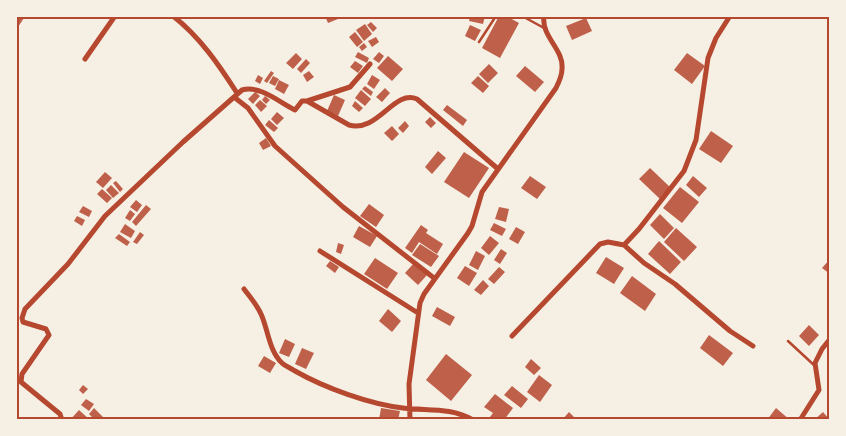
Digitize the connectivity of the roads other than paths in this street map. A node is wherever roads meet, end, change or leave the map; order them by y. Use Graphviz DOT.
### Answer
graph roads {
  1 [pos="115,16"];
  2 [pos="173,16"];
  3 [pos="496,16"];
  4 [pos="522,16"];
  5 [pos="544,16"];
  6 [pos="730,16"];
  7 [pos="544,28"];
  8 [pos="479,42"];
  9 [pos="85,59"];
  10 [pos="370,64"];
  11 [pos="236,95"];
  12 [pos="307,101"];
  13 [pos="498,169"];
  14 [pos="624,245"];
  15 [pos="320,251"];
  16 [pos="434,278"];
  17 [pos="244,289"];
  18 [pos="418,313"];
  19 [pos="512,336"];
  20 [pos="830,339"];
  21 [pos="788,341"];
  22 [pos="753,346"];
  23 [pos="816,367"];
  24 [pos="411,409"];
  25 [pos="62,420"];
  26 [pos="410,420"];
  27 [pos="473,420"];
  28 [pos="800,420"];
  1 -- 9 [label="street"];
  2 -- 11 [label="street"];
  3 -- 8 [label="lane"];
  4 -- 7 [label="lane"];
  5 -- 7 [label="street"];
  6 -- 14 [label="street"];
  7 -- 13 [label="street"];
  10 -- 12 [label="street"];
  11 -- 12 [label="street"];
  11 -- 16 [label="street"];
  11 -- 25 [label="street"];
  12 -- 13 [label="street"];
  13 -- 16 [label="street"];
  14 -- 19 [label="street"];
  14 -- 22 [label="street"];
  15 -- 18 [label="street"];
  16 -- 18 [label="street"];
  17 -- 24 [label="street"];
  18 -- 24 [label="street"];
  20 -- 23 [label="street"];
  21 -- 23 [label="lane"];
  23 -- 28 [label="street"];
  24 -- 26 [label="street"];
  24 -- 27 [label="street"];
}
